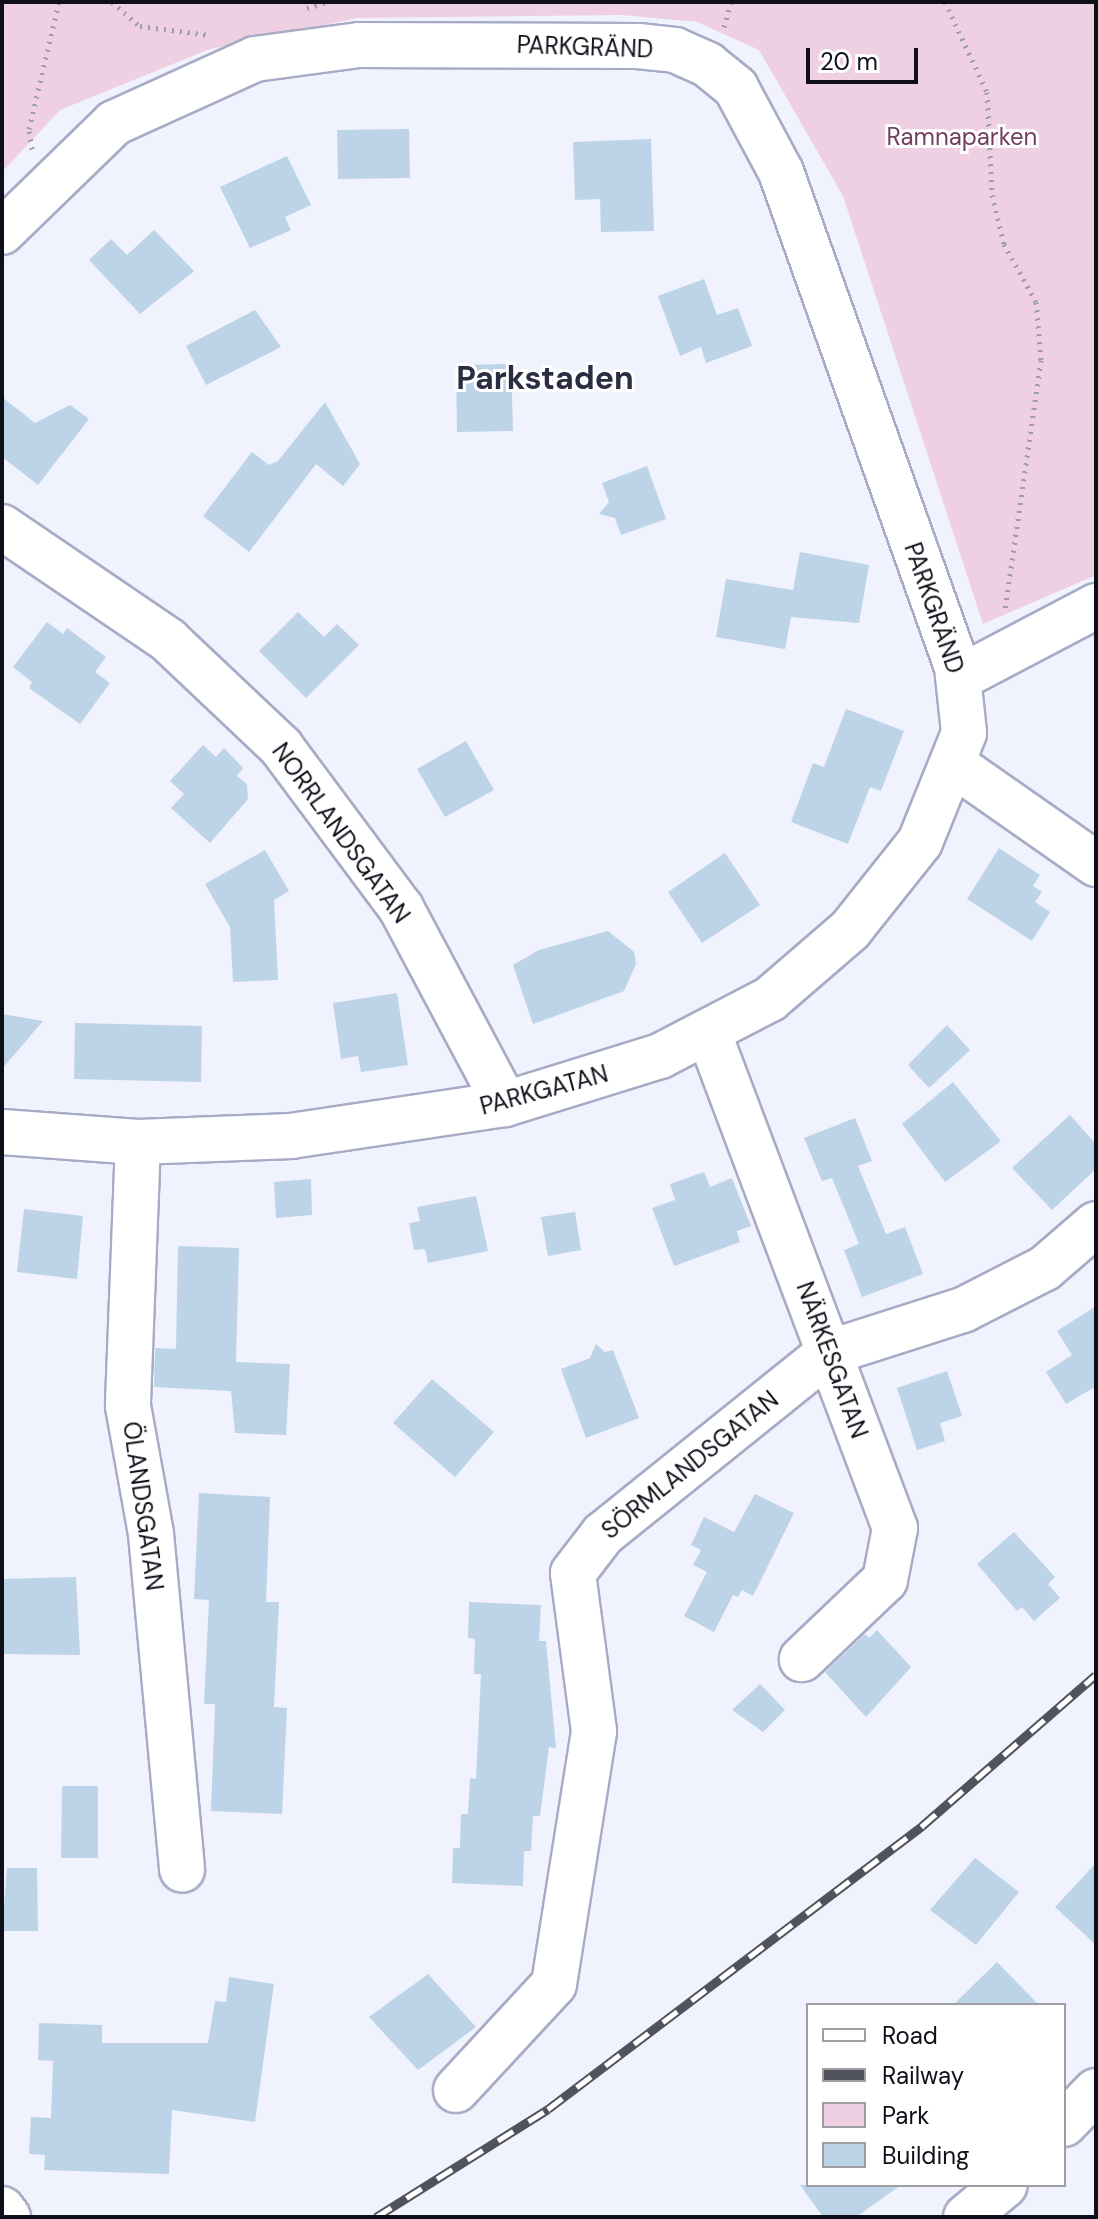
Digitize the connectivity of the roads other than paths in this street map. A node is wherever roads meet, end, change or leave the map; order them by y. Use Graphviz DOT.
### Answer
graph roads {
  1 [pos="2,232"];
  2 [pos="2,527"];
  3 [pos="1096,606"];
  4 [pos="959,678"];
  5 [pos="956,766"];
  6 [pos="1096,864"];
  7 [pos="709,1034"];
  8 [pos="505,1104"];
  9 [pos="2,1132"];
  10 [pos="138,1142"];
  11 [pos="1096,1224"];
  12 [pos="828,1353"];
  13 [pos="802,1659"];
  14 [pos="182,1870"];
  15 [pos="456,2090"];
  16 [pos="1096,2091"];
  17 [pos="1066,2122"];
  18 [pos="1003,2187"];
  19 [pos="2,2209"];
  20 [pos="8,2217"];
  21 [pos="966,2217"];
  1 -- 4 [label="street, PARKGRÄND"];
  2 -- 8 [label="street, NORRLANDSGATAN"];
  3 -- 4 [label="street"];
  4 -- 5 [label="street, PARKGRÄND"];
  5 -- 6 [label="street"];
  5 -- 7 [label="street, PARKGATAN"];
  7 -- 8 [label="street, PARKGATAN"];
  7 -- 12 [label="street, NÄRKESGATAN"];
  8 -- 10 [label="street, PARKGATAN"];
  9 -- 10 [label="street, PARKGATAN"];
  10 -- 14 [label="street, ÖLANDSGATAN"];
  11 -- 12 [label="street, SÖRMLANDSGATAN"];
  12 -- 13 [label="street, NÄRKESGATAN"];
  12 -- 15 [label="street, SÖRMLANDSGATAN"];
  16 -- 17 [label="street"];
  18 -- 21 [label="street"];
  19 -- 20 [label="street"];
}
